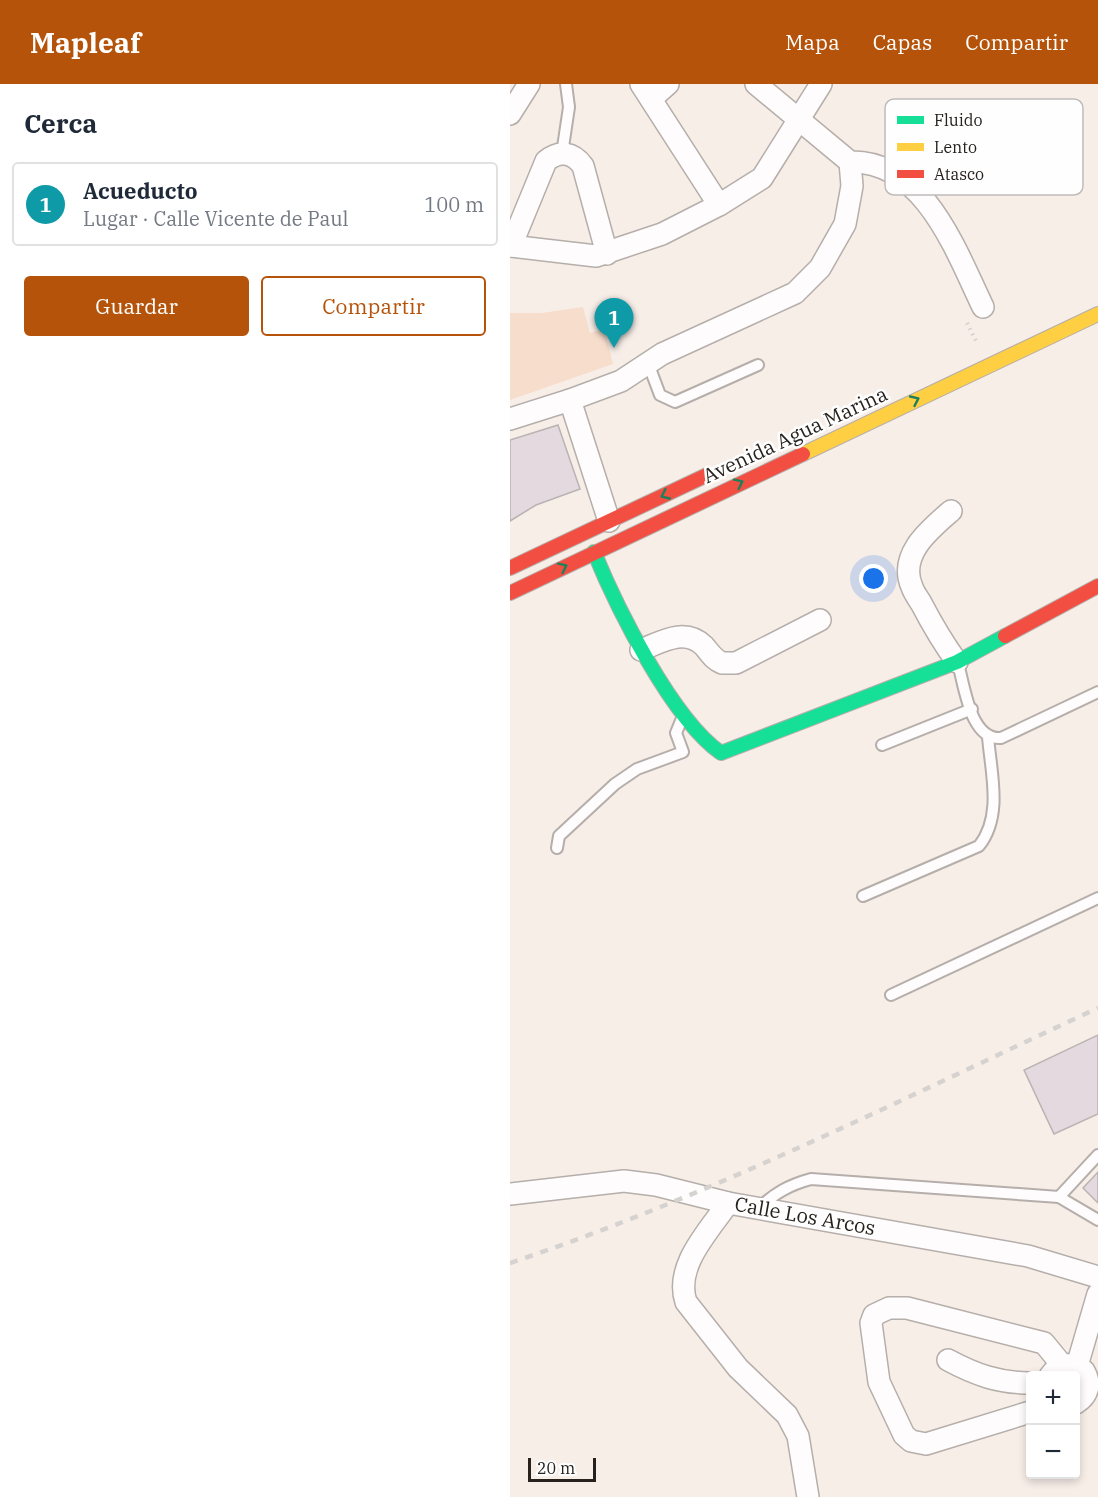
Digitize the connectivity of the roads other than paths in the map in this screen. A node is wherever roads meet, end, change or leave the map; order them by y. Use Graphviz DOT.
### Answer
graph roads {
  1 [pos="529,84"];
  2 [pos="566,84"];
  3 [pos="668,84"];
  4 [pos="756,84"];
  5 [pos="821,84"];
  6 [pos="646,92"];
  7 [pos="510,114"];
  8 [pos="797,121"];
  9 [pos="562,154"];
  10 [pos="850,162"];
  11 [pos="885,168"];
  12 [pos="919,195"];
  13 [pos="718,205"];
  14 [pos="510,246"];
  15 [pos="607,254"];
  16 [pos="983,307"];
  17 [pos="1098,314"];
  18 [pos="648,363"];
  19 [pos="758,365"];
  20 [pos="570,400"];
  21 [pos="510,419"];
  22 [pos="716,471"];
  23 [pos="951,511"];
  24 [pos="609,521"];
  25 [pos="594,552"];
  26 [pos="510,568"];
  27 [pos="1098,586"];
  28 [pos="510,593"];
  29 [pos="820,620"];
  30 [pos="641,650"];
  31 [pos="957,662"];
  32 [pos="1098,692"];
  33 [pos="972,709"];
  34 [pos="684,713"];
  35 [pos="988,737"];
  36 [pos="882,745"];
  37 [pos="557,848"];
  38 [pos="863,896"];
  39 [pos="1098,898"];
  40 [pos="891,995"];
  41 [pos="1098,1155"];
  42 [pos="510,1194"];
  43 [pos="1059,1197"];
  44 [pos="728,1203"];
  45 [pos="758,1208"];
  46 [pos="1098,1220"];
  47 [pos="1098,1276"];
  48 [pos="1098,1294"];
  49 [pos="948,1360"];
  50 [pos="1063,1369"];
  51 [pos="1026,1383"];
  52 [pos="1087,1398"];
  53 [pos="1026,1413"];
  54 [pos="808,1497"];
  1 -- 7 [label="street"];
  2 -- 9 [label="lane"];
  3 -- 6 [label="street"];
  4 -- 8 [label="street"];
  5 -- 8 [label="street"];
  6 -- 13 [label="street"];
  8 -- 10 [label="street"];
  8 -- 13 [label="street"];
  9 -- 14 [label="street"];
  9 -- 15 [label="street"];
  10 -- 11 [label="street"];
  10 -- 18 [label="street"];
  12 -- 16 [label="street"];
  13 -- 15 [label="street"];
  14 -- 15 [label="street"];
  25 -- 17 [label="street, Avenida Agua Marina, one-way"];
  18 -- 19 [label="lane"];
  18 -- 20 [label="street"];
  20 -- 21 [label="street"];
  20 -- 24 [label="street"];
  22 -- 24 [label="street, Avenida Agua Marina, one-way"];
  23 -- 31 [label="street"];
  24 -- 26 [label="street, Avenida Agua Marina"];
  28 -- 25 [label="street, Avenida Agua Marina, one-way"];
  25 -- 30 [label="street"];
  27 -- 31 [label="street"];
  29 -- 30 [label="street"];
  30 -- 34 [label="street"];
  31 -- 33 [label="lane"];
  31 -- 34 [label="street"];
  32 -- 35 [label="lane"];
  33 -- 35 [label="lane"];
  33 -- 36 [label="lane"];
  34 -- 37 [label="lane"];
  35 -- 38 [label="lane"];
  39 -- 40 [label="lane"];
  41 -- 43 [label="lane"];
  42 -- 44 [label="street, Calle Los Arcos"];
  43 -- 45 [label="lane"];
  43 -- 46 [label="lane"];
  44 -- 45 [label="street, Calle Los Arcos"];
  44 -- 54 [label="street"];
  45 -- 47 [label="street, Calle Los Arcos"];
  48 -- 50 [label="street"];
  49 -- 51 [label="street"];
  50 -- 52 [label="street"];
  50 -- 53 [label="street"];
}
